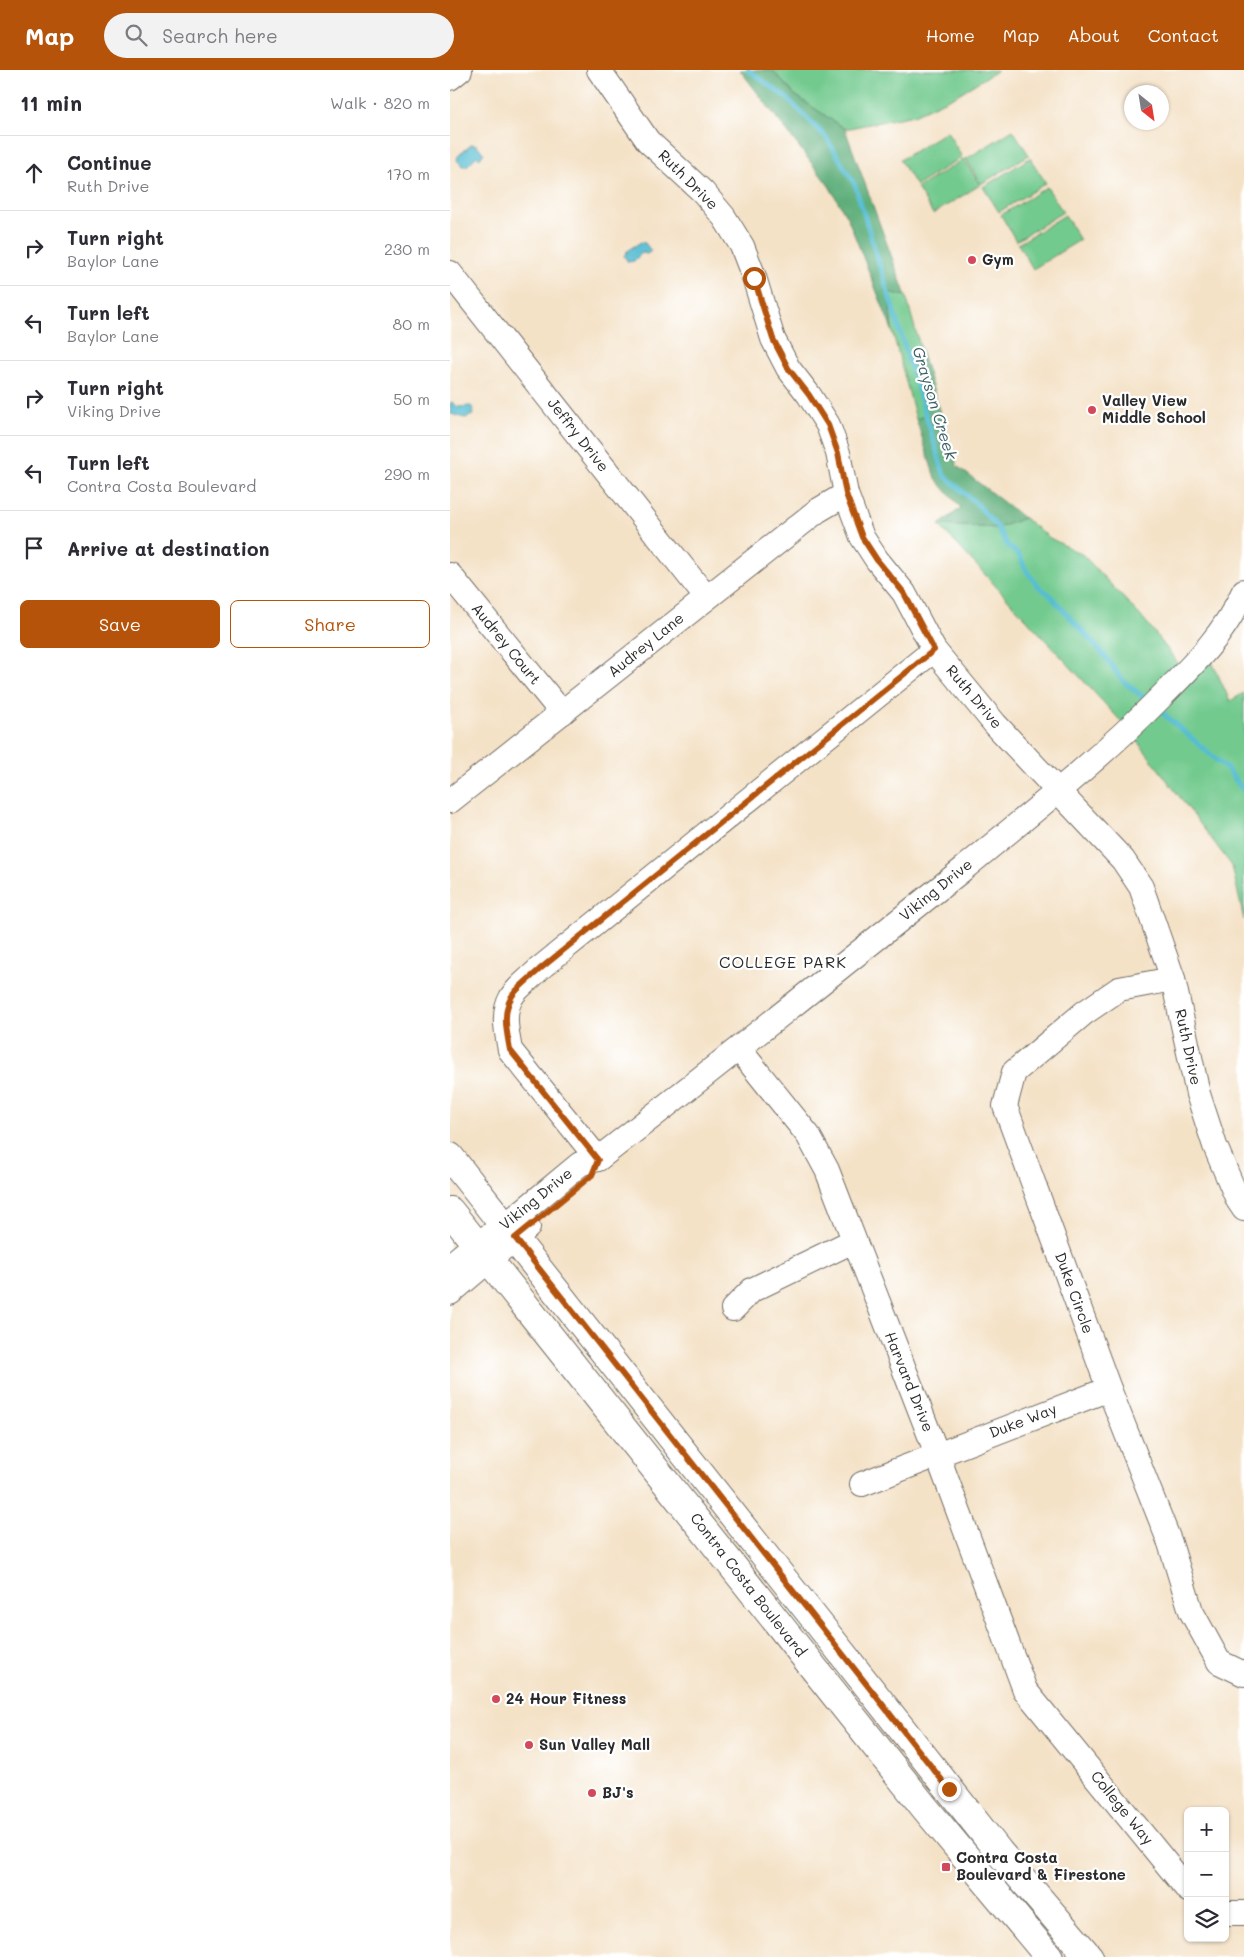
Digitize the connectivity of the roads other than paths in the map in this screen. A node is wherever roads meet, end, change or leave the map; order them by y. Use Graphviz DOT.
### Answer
graph roads {
  1 [pos="460,70"];
  2 [pos="599,70"];
  3 [pos="450,78"];
  4 [pos="450,273"];
  5 [pos="846,494"];
  6 [pos="450,575"];
  7 [pos="1244,591"];
  8 [pos="706,597"];
  9 [pos="934,650"];
  10 [pos="562,712"];
  11 [pos="1059,791"];
  12 [pos="450,801"];
  13 [pos="1173,979"];
  14 [pos="739,1049"];
  15 [pos="450,1157"];
  16 [pos="598,1160"];
  17 [pos="1244,1209"];
  18 [pos="450,1211"];
  19 [pos="510,1232"];
  20 [pos="853,1240"];
  21 [pos="483,1252"];
  22 [pos="450,1265"];
  23 [pos="450,1293"];
  24 [pos="733,1309"];
  25 [pos="1109,1389"];
  26 [pos="938,1454"];
  27 [pos="862,1484"];
  28 [pos="1244,1674"];
  29 [pos="1056,1727"];
  30 [pos="1184,1885"];
  31 [pos="1244,1913"];
  32 [pos="1229,1914"];
  33 [pos="1049,1957"];
  34 [pos="1089,1957"];
  1 -- 3 [label="street"];
  2 -- 5 [label="street, Ruth Drive"];
  4 -- 8 [label="street, Jeffry Drive"];
  5 -- 8 [label="street, Audrey Lane"];
  5 -- 9 [label="street, Ruth Drive"];
  6 -- 10 [label="street, Audrey Court"];
  7 -- 11 [label="street, Viking Drive"];
  8 -- 10 [label="street, Audrey Lane"];
  9 -- 11 [label="street, Ruth Drive"];
  9 -- 16 [label="street"];
  10 -- 12 [label="street, Audrey Lane"];
  11 -- 13 [label="street, Ruth Drive"];
  11 -- 14 [label="street, Viking Drive"];
  13 -- 17 [label="street, Ruth Drive"];
  13 -- 25 [label="street, Duke Circle"];
  14 -- 16 [label="street, Viking Drive"];
  14 -- 20 [label="street, Harvard Drive"];
  15 -- 19 [label="main road"];
  16 -- 19 [label="street, Viking Drive"];
  18 -- 21 [label="main road, Contra Costa Boulevard"];
  19 -- 21 [label="street, Viking Drive"];
  19 -- 34 [label="main road"];
  20 -- 24 [label="street"];
  20 -- 26 [label="street, Harvard Drive"];
  21 -- 22 [label="street"];
  21 -- 23 [label="street"];
  21 -- 33 [label="main road, Contra Costa Boulevard"];
  25 -- 26 [label="street, Duke Way"];
  25 -- 28 [label="street, Duke Circle"];
  26 -- 27 [label="street, Duke Way"];
  26 -- 29 [label="street, Harvard Drive"];
  29 -- 30 [label="street, College Way"];
  31 -- 32 [label="street"];
}
